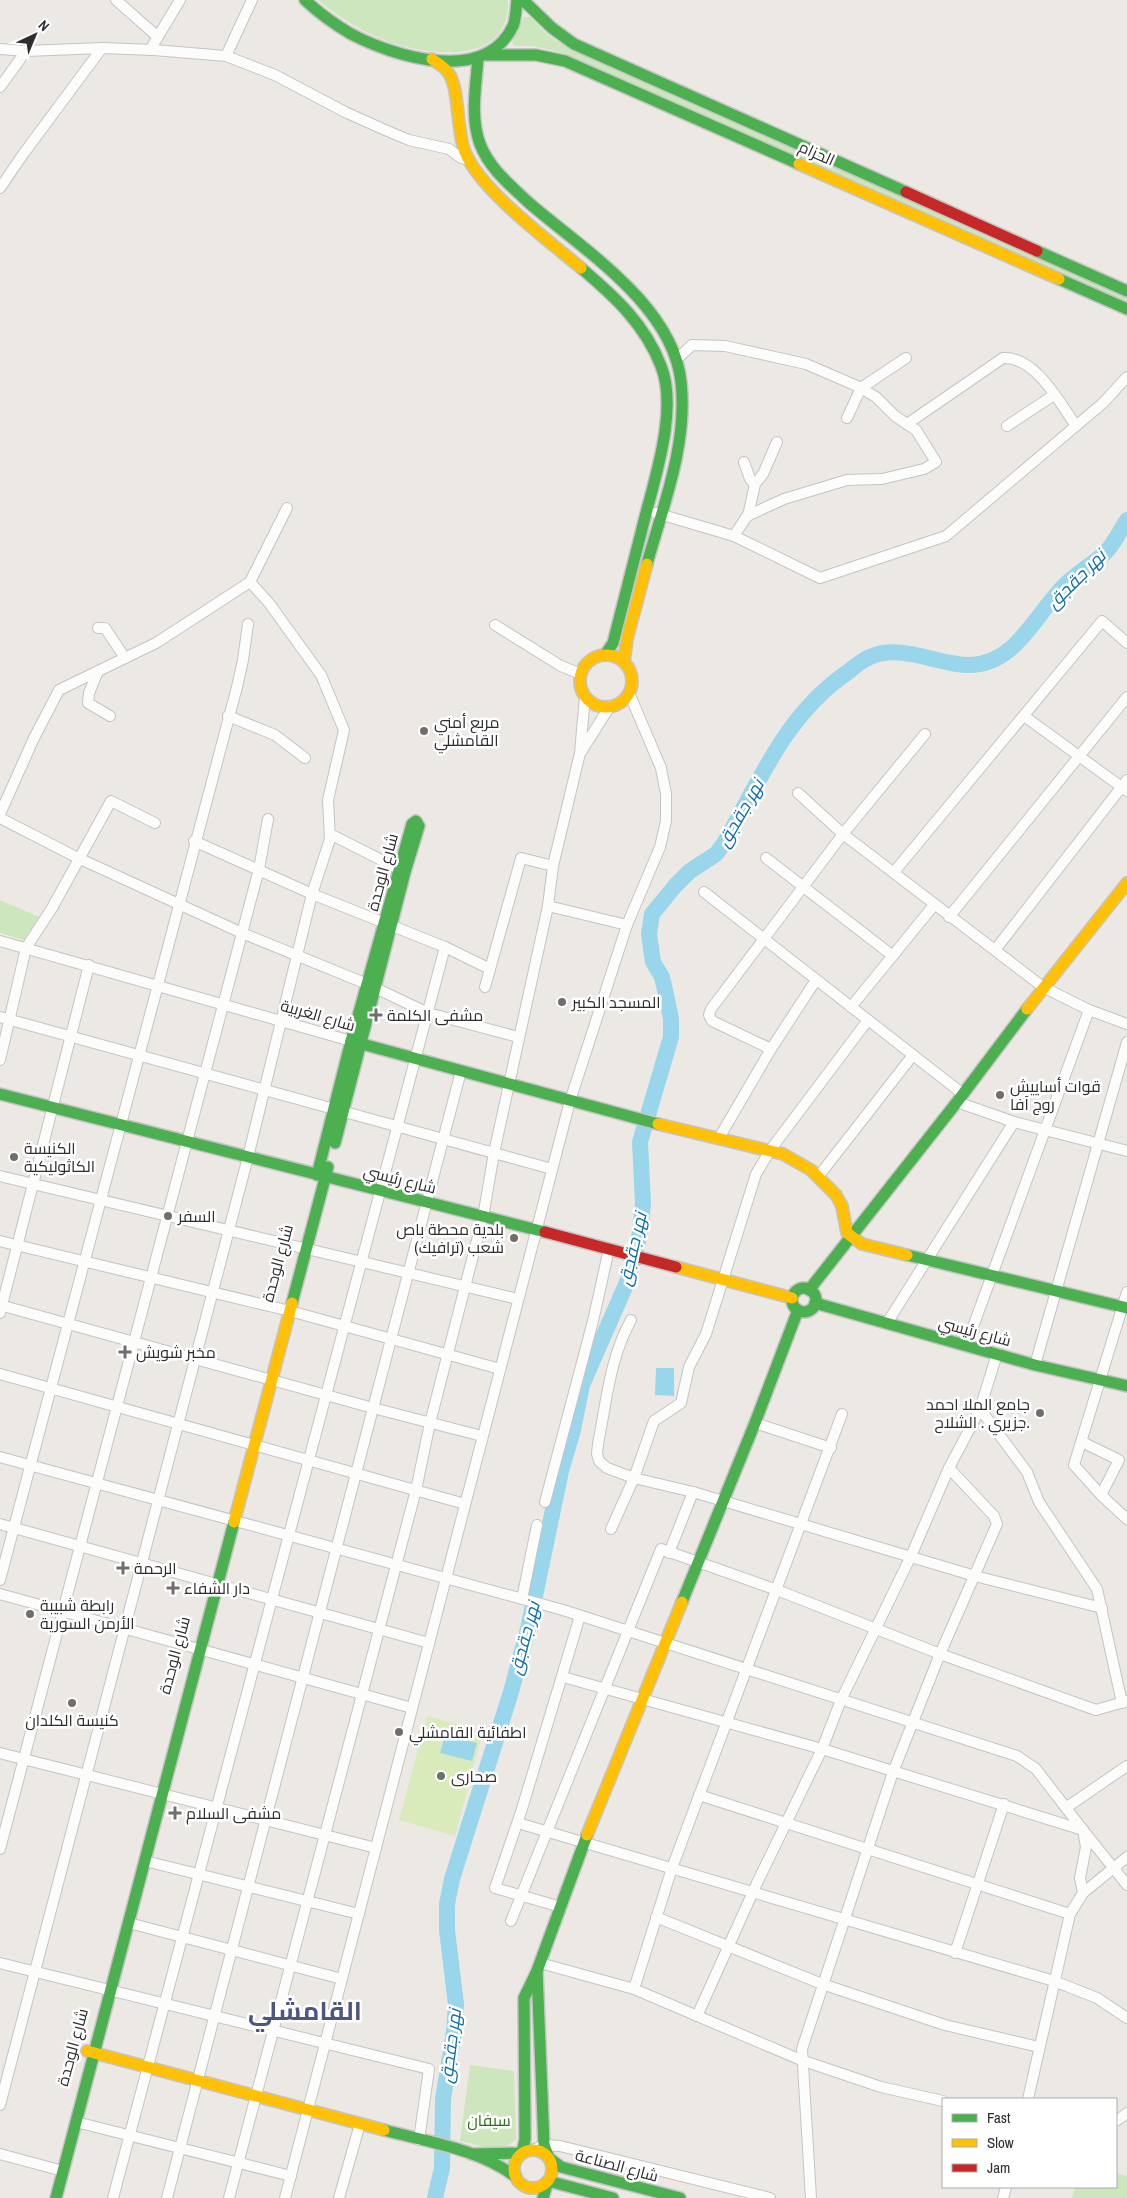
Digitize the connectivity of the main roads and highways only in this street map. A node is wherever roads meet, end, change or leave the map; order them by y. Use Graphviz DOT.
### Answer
graph roads {
  1 [pos="304,0"];
  2 [pos="517,0"];
  3 [pos="523,0"];
  4 [pos="482,57"];
  5 [pos="432,59"];
  6 [pos="1127,291"];
  7 [pos="1127,310"];
  8 [pos="605,655"];
  9 [pos="624,662"];
  10 [pos="1127,883"];
  11 [pos="389,926"];
  12 [pos="356,1042"];
  13 [pos="0,1094"];
  14 [pos="322,1176"];
  15 [pos="850,1236"];
  16 [pos="809,1290"];
  17 [pos="792,1298"];
  18 [pos="815,1303"];
  19 [pos="1125,1307"];
  20 [pos="798,1310"];
  21 [pos="1127,1386"];
  22 [pos="159,1792"];
  23 [pos="539,1967"];
  24 [pos="107,1989"];
  25 [pos="91,2052"];
  26 [pos="539,2148"];
  27 [pos="522,2153"];
  28 [pos="473,2154"];
  29 [pos="549,2158"];
  30 [pos="59,2170"];
  31 [pos="516,2179"];
  32 [pos="548,2181"];
  33 [pos="49,2198"];
  34 [pos="56,2198"];
  35 [pos="525,2198"];
  36 [pos="543,2198"];
  37 [pos="613,2198"];
  38 [pos="680,2198"];
  1 -- 5 [label="main road, الحزام"];
  2 -- 4 [label="main road"];
  3 -- 6 [label="main road, الحزام"];
  4 -- 5 [label="main road, الحزام"];
  4 -- 7 [label="main road, الحزام"];
  4 -- 9 [label="main road"];
  5 -- 8 [label="main road"];
  8 -- 9 [label="main road"];
  8 -- 9 [label="main road"];
  10 -- 15 [label="main road"];
  11 -- 11 [label="main road, شارع الوحدة"];
  11 -- 12 [label="main road, شارع الوحدة"];
  12 -- 14 [label="main road, شارع الوحدة"];
  12 -- 15 [label="main road, شارع الغربية"];
  13 -- 14 [label="main road, شارع رئيسي"];
  14 -- 17 [label="main road, شارع رئيسي"];
  14 -- 22 [label="main road, شارع الوحدة"];
  15 -- 16 [label="main road"];
  15 -- 19 [label="main road"];
  16 -- 17 [label="main road"];
  16 -- 18 [label="main road"];
  17 -- 20 [label="main road"];
  18 -- 20 [label="main road"];
  18 -- 21 [label="main road, شارع رئيسي"];
  20 -- 23 [label="main road"];
  22 -- 24 [label="main road, شارع الوحدة"];
  22 -- 24 [label="main road, شارع الوحدة"];
  23 -- 26 [label="main road"];
  23 -- 27 [label="main road"];
  24 -- 25 [label="main road, شارع الوحدة"];
  25 -- 28 [label="main road"];
  25 -- 30 [label="main road, شارع الوحدة"];
  25 -- 30 [label="main road, شارع الوحدة"];
  26 -- 27 [label="main road"];
  26 -- 29 [label="main road"];
  27 -- 28 [label="main road"];
  27 -- 31 [label="main road"];
  28 -- 31 [label="main road"];
  29 -- 32 [label="main road"];
  29 -- 38 [label="main road, شارع الصناعة"];
  30 -- 33 [label="main road, شارع الوحدة"];
  30 -- 34 [label="main road, شارع الوحدة"];
  31 -- 32 [label="main road"];
  31 -- 35 [label="main road"];
  32 -- 36 [label="main road"];
  32 -- 37 [label="main road"];
}
